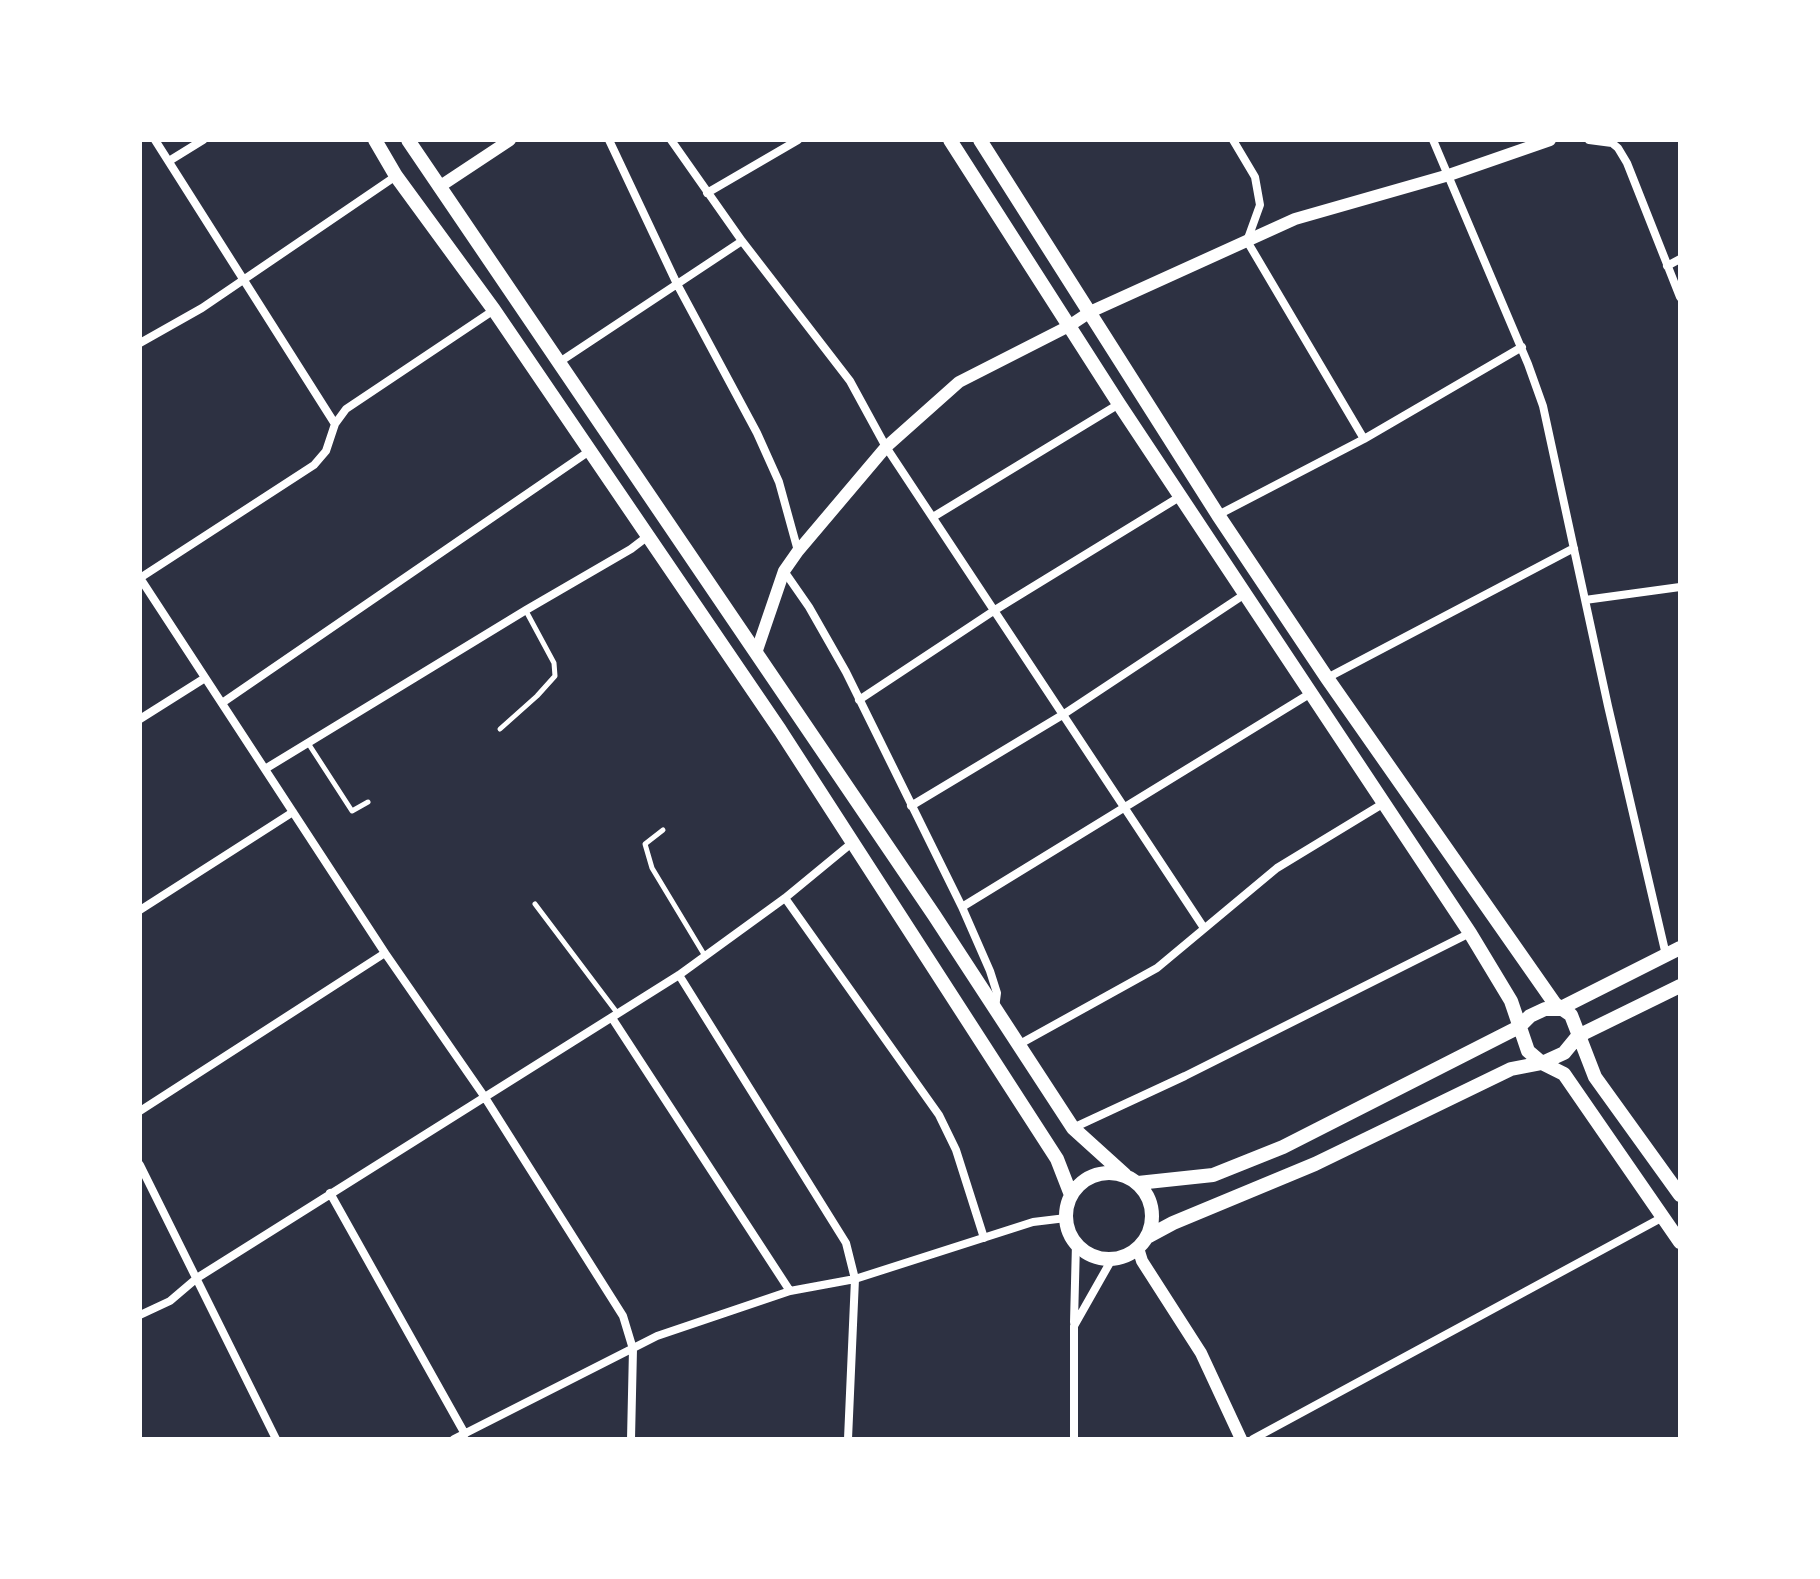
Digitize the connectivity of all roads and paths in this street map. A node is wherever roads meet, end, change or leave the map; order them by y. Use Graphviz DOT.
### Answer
graph roads {
  1 [pos="155,140"];
  2 [pos="203,140"];
  3 [pos="375,140"];
  4 [pos="408,140"];
  5 [pos="510,140"];
  6 [pos="609,140"];
  7 [pos="671,140"];
  8 [pos="798,140"];
  9 [pos="950,140"];
  10 [pos="980,140"];
  11 [pos="1233,140"];
  12 [pos="1433,140"];
  13 [pos="1550,140"];
  14 [pos="1589,140"];
  15 [pos="169,161"];
  16 [pos="1449,175"];
  17 [pos="396,176"];
  18 [pos="439,187"];
  19 [pos="707,193"];
  20 [pos="742,241"];
  21 [pos="1247,241"];
  22 [pos="1680,259"];
  23 [pos="1667,266"];
  24 [pos="243,280"];
  25 [pos="677,284"];
  26 [pos="1680,297"];
  27 [pos="494,310"];
  28 [pos="1090,312"];
  29 [pos="1069,326"];
  30 [pos="140,343"];
  31 [pos="1522,347"];
  32 [pos="558,363"];
  33 [pos="1119,404"];
  34 [pos="335,424"];
  35 [pos="1364,439"];
  36 [pos="886,447"];
  37 [pos="588,452"];
  38 [pos="1181,496"];
  39 [pos="1218,515"];
  40 [pos="933,517"];
  41 [pos="648,536"];
  42 [pos="1574,548"];
  43 [pos="798,551"];
  44 [pos="784,571"];
  45 [pos="140,578"];
  46 [pos="1680,587"];
  47 [pos="1245,594"];
  48 [pos="1585,600"];
  49 [pos="526,610"];
  50 [pos="995,610"];
  51 [pos="756,653"];
  52 [pos="205,678"];
  53 [pos="1327,678"];
  54 [pos="1311,693"];
  55 [pos="859,700"];
  56 [pos="222,703"];
  57 [pos="1064,714"];
  58 [pos="140,719"];
  59 [pos="500,729"];
  60 [pos="308,743"];
  61 [pos="265,769"];
  62 [pos="368,802"];
  63 [pos="1384,803"];
  64 [pos="911,806"];
  65 [pos="1125,807"];
  66 [pos="293,812"];
  67 [pos="663,830"];
  68 [pos="853,841"];
  69 [pos="785,898"];
  70 [pos="535,904"];
  71 [pos="962,907"];
  72 [pos="140,910"];
  73 [pos="1204,928"];
  74 [pos="1470,933"];
  75 [pos="1680,948"];
  76 [pos="385,953"];
  77 [pos="1666,955"];
  78 [pos="705,956"];
  79 [pos="679,975"];
  80 [pos="1680,986"];
  81 [pos="995,1008"];
  82 [pos="1559,1009"];
  83 [pos="615,1017"];
  84 [pos="1519,1027"];
  85 [pos="1578,1036"];
  86 [pos="1018,1045"];
  87 [pos="1542,1063"];
  88 [pos="484,1096"];
  89 [pos="140,1111"];
  90 [pos="1073,1128"];
  91 [pos="140,1165"];
  92 [pos="1131,1179"];
  93 [pos="330,1193"];
  94 [pos="1071,1195"];
  95 [pos="1680,1195"];
  96 [pos="1663,1217"];
  97 [pos="1066,1218"];
  98 [pos="984,1238"];
  99 [pos="1142,1242"];
  100 [pos="1680,1242"];
  101 [pos="1076,1243"];
  102 [pos="1112,1259"];
  103 [pos="197,1278"];
  104 [pos="855,1279"];
  105 [pos="790,1291"];
  106 [pos="140,1315"];
  107 [pos="1074,1326"];
  108 [pos="633,1349"];
  109 [pos="465,1434"];
  110 [pos="276,1439"];
  111 [pos="454,1439"];
  112 [pos="631,1439"];
  113 [pos="848,1439"];
  114 [pos="1074,1439"];
  115 [pos="1241,1439"];
  116 [pos="1253,1439"];
  1 -- 15 [label="street"];
  2 -- 15 [label="street"];
  3 -- 17 [label="main road"];
  4 -- 18 [label="main road"];
  5 -- 18 [label="street"];
  6 -- 25 [label="street"];
  7 -- 19 [label="street"];
  8 -- 19 [label="street"];
  9 -- 29 [label="main road"];
  10 -- 28 [label="main road"];
  11 -- 21 [label="street"];
  12 -- 16 [label="street"];
  13 -- 16 [label="street"];
  14 -- 23 [label="street"];
  15 -- 24 [label="street"];
  16 -- 21 [label="street"];
  16 -- 31 [label="street"];
  17 -- 24 [label="street"];
  17 -- 27 [label="main road"];
  18 -- 32 [label="main road"];
  19 -- 20 [label="street"];
  20 -- 25 [label="street"];
  20 -- 36 [label="street"];
  21 -- 28 [label="street"];
  21 -- 35 [label="street"];
  22 -- 23 [label="street"];
  23 -- 26 [label="street"];
  24 -- 30 [label="street"];
  24 -- 34 [label="street"];
  25 -- 32 [label="street"];
  25 -- 43 [label="street"];
  27 -- 34 [label="street"];
  27 -- 37 [label="main road"];
  28 -- 29 [label="street"];
  28 -- 39 [label="main road"];
  29 -- 33 [label="main road"];
  29 -- 36 [label="street"];
  31 -- 35 [label="street"];
  31 -- 42 [label="street"];
  32 -- 51 [label="main road"];
  33 -- 38 [label="main road"];
  33 -- 40 [label="street"];
  34 -- 45 [label="street"];
  35 -- 39 [label="street"];
  36 -- 40 [label="street"];
  36 -- 43 [label="street"];
  37 -- 41 [label="main road"];
  37 -- 56 [label="street"];
  38 -- 47 [label="main road"];
  38 -- 50 [label="street"];
  39 -- 53 [label="main road"];
  40 -- 50 [label="street"];
  41 -- 49 [label="street"];
  41 -- 68 [label="main road"];
  42 -- 48 [label="street"];
  42 -- 53 [label="street"];
  43 -- 44 [label="street"];
  44 -- 51 [label="street"];
  44 -- 55 [label="street"];
  45 -- 52 [label="street"];
  46 -- 48 [label="street"];
  47 -- 54 [label="main road"];
  47 -- 57 [label="street"];
  48 -- 77 [label="street"];
  49 -- 59 [label="lane"];
  49 -- 60 [label="street"];
  50 -- 55 [label="street"];
  50 -- 57 [label="street"];
  51 -- 81 [label="main road"];
  52 -- 56 [label="street"];
  52 -- 58 [label="street"];
  53 -- 82 [label="main road"];
  54 -- 63 [label="main road"];
  54 -- 65 [label="street"];
  55 -- 64 [label="street"];
  56 -- 61 [label="street"];
  57 -- 64 [label="street"];
  57 -- 65 [label="street"];
  60 -- 61 [label="street"];
  60 -- 62 [label="lane"];
  61 -- 66 [label="street"];
  63 -- 73 [label="street"];
  63 -- 74 [label="main road"];
  64 -- 71 [label="street"];
  65 -- 71 [label="street"];
  65 -- 73 [label="street"];
  66 -- 72 [label="street"];
  66 -- 76 [label="street"];
  67 -- 78 [label="lane"];
  68 -- 69 [label="street"];
  68 -- 94 [label="main road"];
  69 -- 78 [label="street"];
  69 -- 98 [label="street"];
  70 -- 83 [label="lane"];
  71 -- 81 [label="street"];
  73 -- 86 [label="street"];
  74 -- 84 [label="main road"];
  74 -- 90 [label="street"];
  75 -- 77 [label="main road"];
  76 -- 88 [label="street"];
  76 -- 89 [label="street"];
  77 -- 82 [label="main road"];
  78 -- 79 [label="street"];
  79 -- 83 [label="street"];
  79 -- 104 [label="street"];
  80 -- 85 [label="main road"];
  81 -- 86 [label="main road"];
  82 -- 84 [label="main road"];
  82 -- 85 [label="main road"];
  83 -- 88 [label="street"];
  83 -- 105 [label="street"];
  84 -- 87 [label="main road"];
  84 -- 92 [label="main road"];
  85 -- 87 [label="main road"];
  85 -- 95 [label="main road"];
  86 -- 90 [label="main road"];
  87 -- 96 [label="main road"];
  87 -- 99 [label="main road"];
  88 -- 93 [label="street"];
  88 -- 108 [label="street"];
  90 -- 92 [label="main road"];
  91 -- 103 [label="street"];
  92 -- 94 [label="main road"];
  92 -- 99 [label="main road"];
  93 -- 103 [label="street"];
  93 -- 109 [label="street"];
  94 -- 97 [label="main road"];
  96 -- 100 [label="main road"];
  96 -- 116 [label="street"];
  97 -- 98 [label="street"];
  97 -- 101 [label="main road"];
  98 -- 104 [label="street"];
  99 -- 102 [label="main road"];
  99 -- 115 [label="street"];
  101 -- 102 [label="main road"];
  101 -- 107 [label="street"];
  102 -- 107 [label="street"];
  103 -- 106 [label="street"];
  103 -- 110 [label="street"];
  104 -- 105 [label="street"];
  104 -- 113 [label="street"];
  105 -- 108 [label="street"];
  107 -- 114 [label="street"];
  108 -- 109 [label="street"];
  108 -- 112 [label="street"];
  109 -- 111 [label="street"];
}
